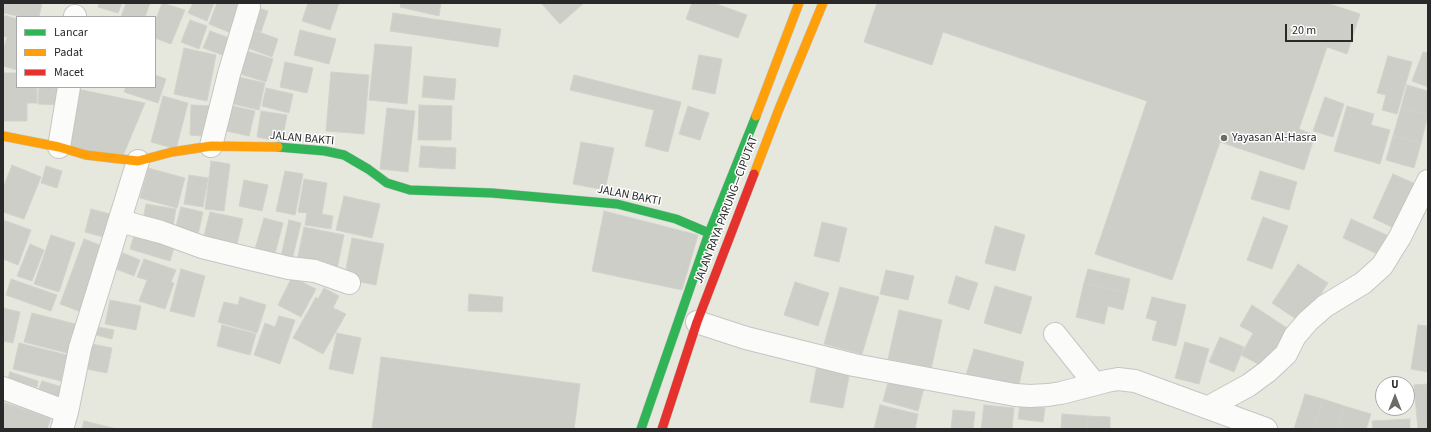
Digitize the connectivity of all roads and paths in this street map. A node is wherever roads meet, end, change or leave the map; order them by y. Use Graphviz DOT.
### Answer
graph roads {
  1 [pos="798,3"];
  2 [pos="823,3"];
  3 [pos="249,7"];
  4 [pos="69,88"];
  5 [pos="3,136"];
  6 [pos="211,146"];
  7 [pos="59,147"];
  8 [pos="138,161"];
  9 [pos="1428,181"];
  10 [pos="121,218"];
  11 [pos="709,233"];
  12 [pos="349,283"];
  13 [pos="697,322"];
  14 [pos="1055,334"];
  15 [pos="1095,384"];
  16 [pos="3,388"];
  17 [pos="1209,407"];
  18 [pos="65,420"];
  19 [pos="641,429"];
  20 [pos="662,429"];
  21 [pos="1266,429"];
  1 -- 11 [label="main road, JALAN RAYA PARUNG—CIPUTAT"];
  2 -- 13 [label="main road, JALAN RAYA PARUNG—CIPUTAT"];
  3 -- 6 [label="street"];
  4 -- 7 [label="street"];
  5 -- 7 [label="main road, JALAN BAKTI"];
  6 -- 8 [label="main road, JALAN BAKTI"];
  6 -- 11 [label="main road, JALAN BAKTI"];
  7 -- 8 [label="main road, JALAN BAKTI"];
  8 -- 10 [label="street"];
  9 -- 17 [label="street"];
  10 -- 12 [label="street"];
  10 -- 18 [label="street"];
  11 -- 19 [label="main road, JALAN RAYA PARUNG—CIPUTAT"];
  13 -- 15 [label="street"];
  13 -- 20 [label="main road, JALAN RAYA PARUNG—CIPUTAT"];
  14 -- 15 [label="street"];
  15 -- 17 [label="street"];
  16 -- 18 [label="street"];
  17 -- 21 [label="street"];
}
